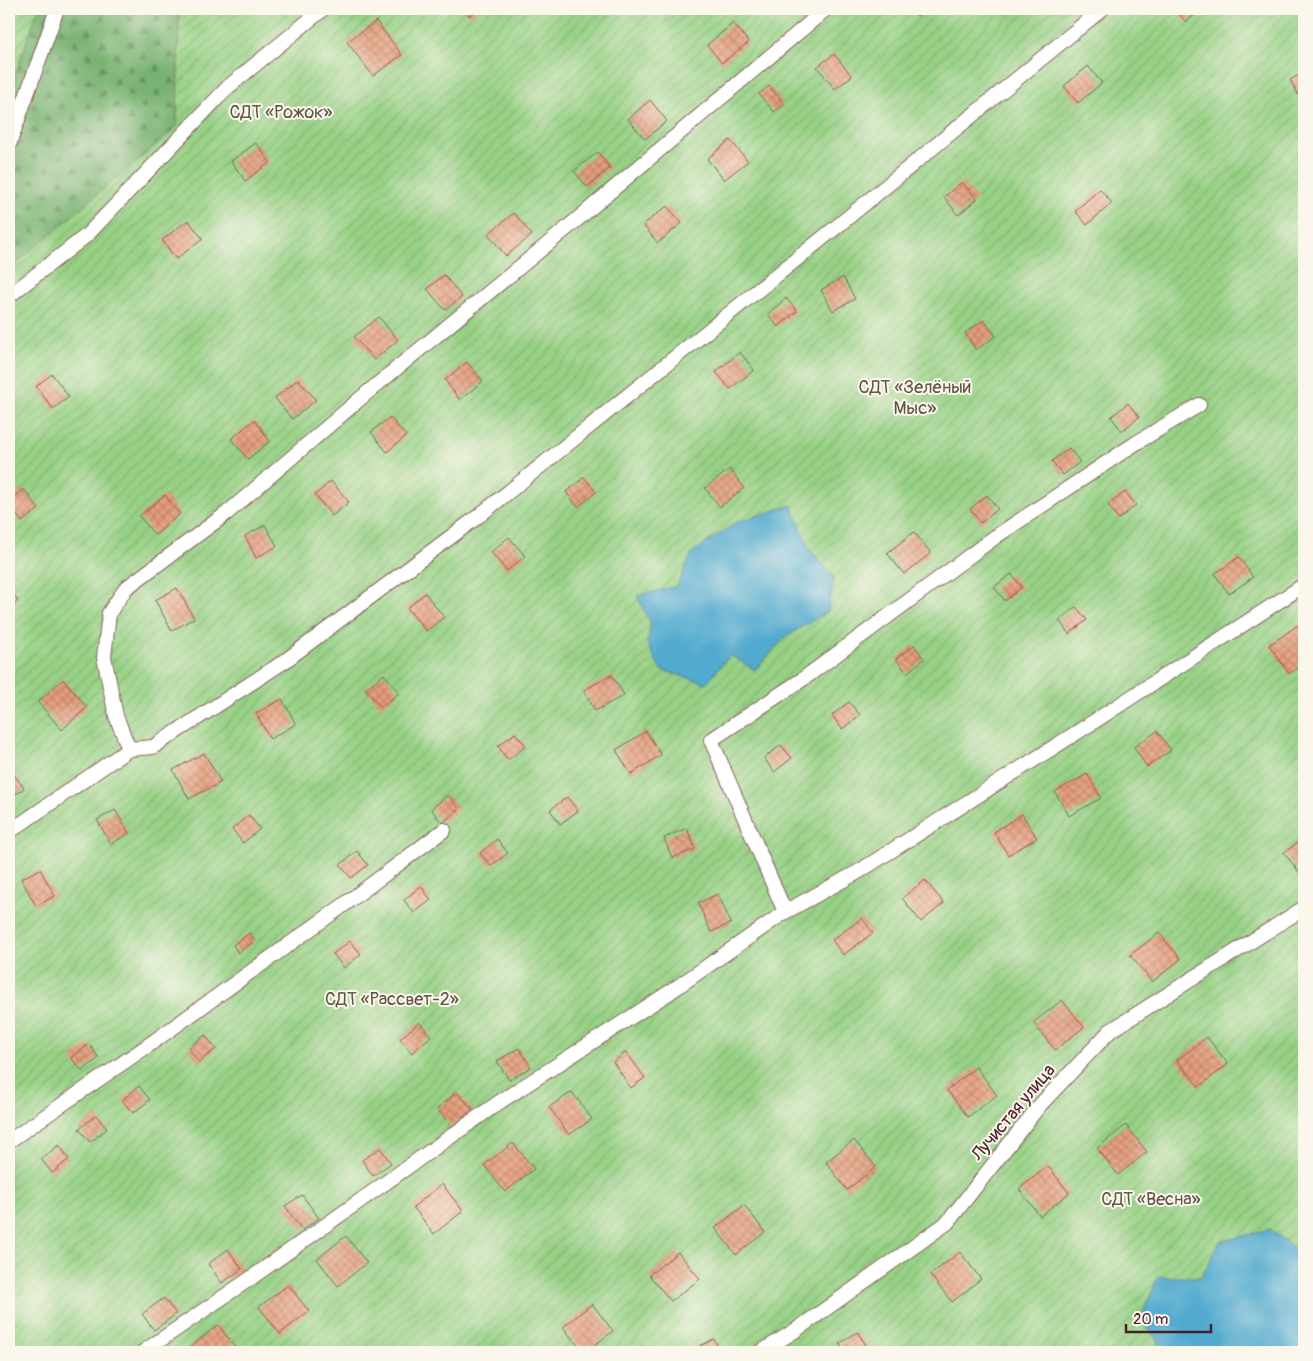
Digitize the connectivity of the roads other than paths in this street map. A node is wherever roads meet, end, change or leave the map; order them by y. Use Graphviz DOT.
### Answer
graph roads {
  1 [pos="57,9"];
  2 [pos="323,9"];
  3 [pos="826,9"];
  4 [pos="1102,9"];
  5 [pos="9,145"];
  6 [pos="9,296"];
  7 [pos="1199,405"];
  8 [pos="1304,585"];
  9 [pos="129,749"];
  10 [pos="444,830"];
  11 [pos="9,832"];
  12 [pos="1304,908"];
  13 [pos="785,912"];
  14 [pos="9,1141"];
  15 [pos="143,1352"];
  16 [pos="761,1352"];
  1 -- 5 [label="lane"];
  2 -- 6 [label="lane"];
  3 -- 9 [label="lane"];
  4 -- 9 [label="lane"];
  7 -- 13 [label="lane"];
  8 -- 13 [label="lane"];
  9 -- 11 [label="lane"];
  10 -- 14 [label="lane"];
  12 -- 16 [label="lane, Лучистая улица"];
  13 -- 15 [label="lane"];
}
